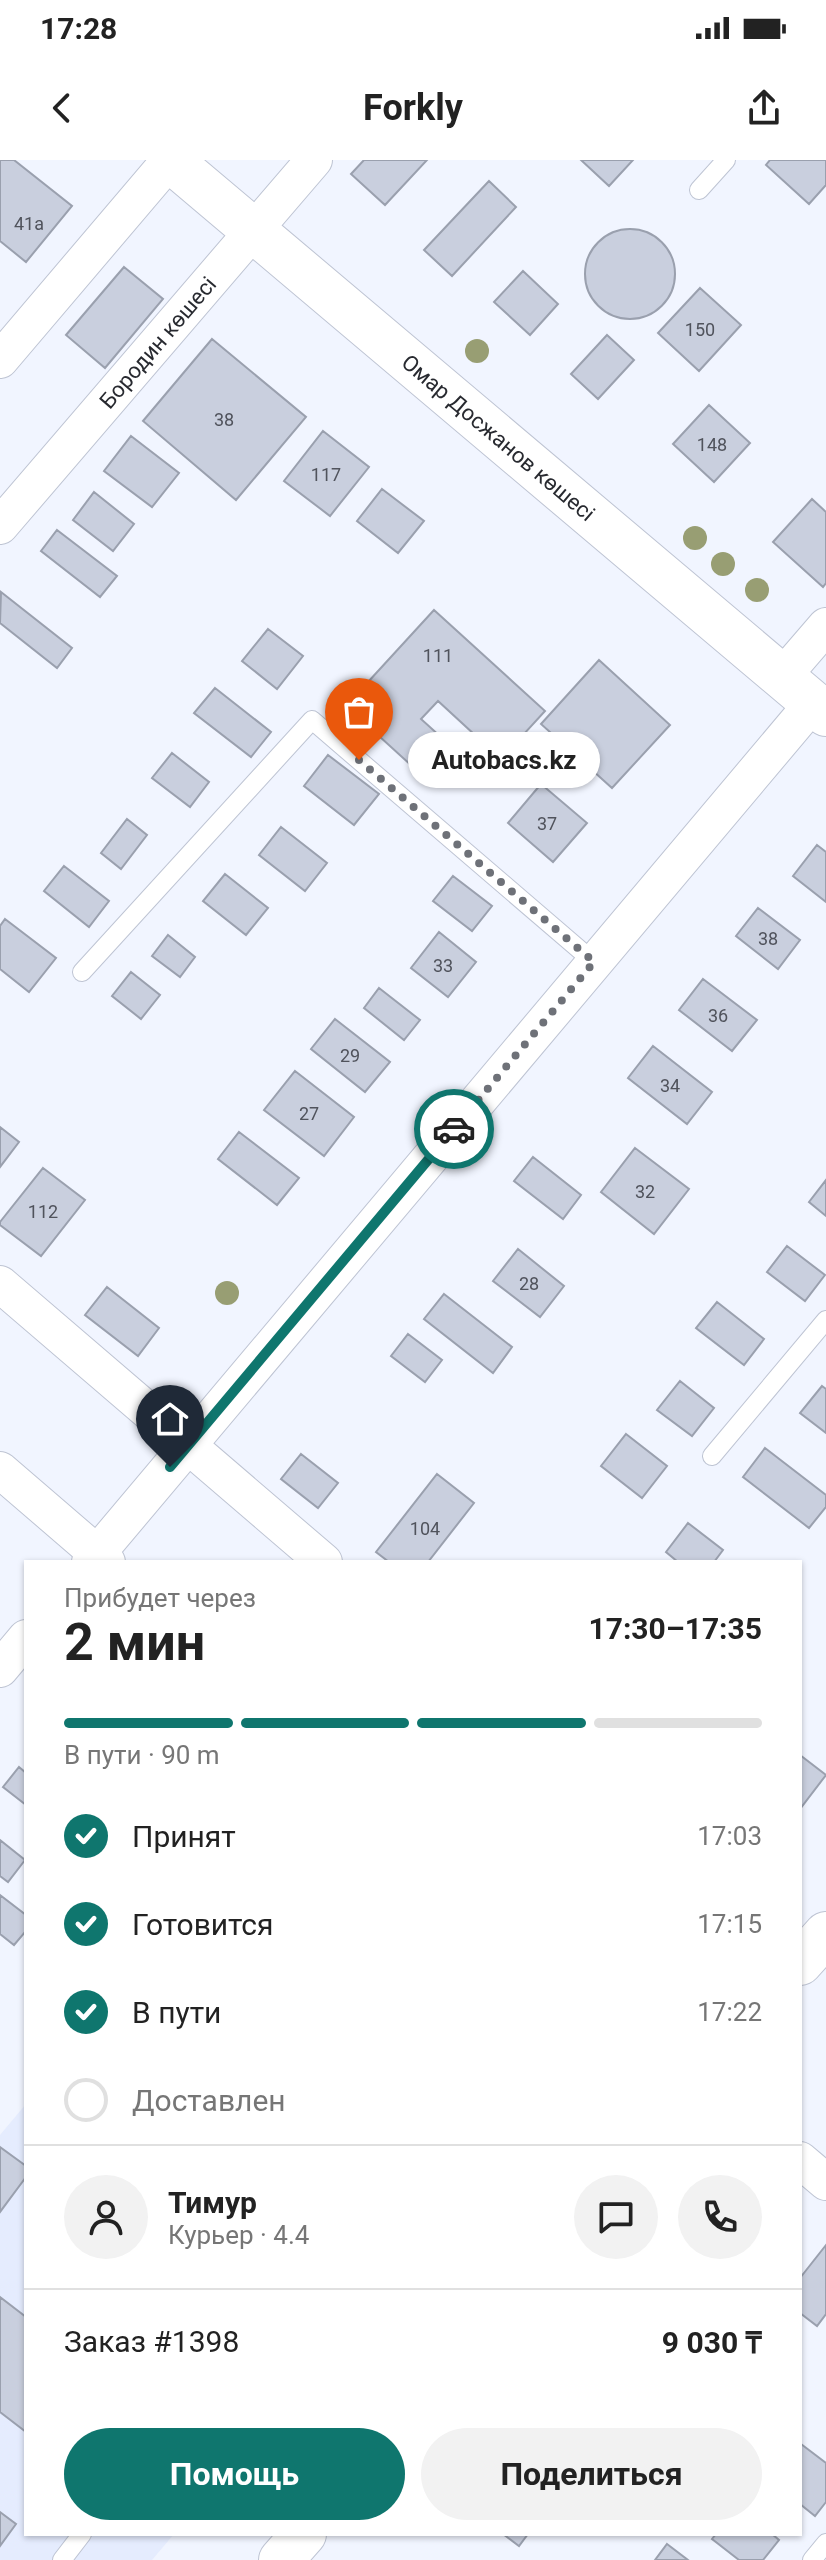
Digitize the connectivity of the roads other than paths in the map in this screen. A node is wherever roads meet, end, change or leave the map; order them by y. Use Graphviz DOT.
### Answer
graph roads {
  1 [pos="170,160"];
  2 [pos="314,160"];
  3 [pos="726,160"];
  4 [pos="699,190"];
  5 [pos="254,231"];
  6 [pos="0,360"];
  7 [pos="0,526"];
  8 [pos="826,626"];
  9 [pos="807,698"];
  10 [pos="594,962"];
  11 [pos="82,972"];
  12 [pos="0,1284"];
  13 [pos="826,1320"];
  14 [pos="188,1445"];
  15 [pos="712,1456"];
  16 [pos="0,1470"];
  17 [pos="98,1559"];
  18 [pos="322,1560"];
  19 [pos="24,1640"];
  20 [pos="0,1669"];
  21 [pos="826,1934"];
  22 [pos="802,1961"];
  23 [pos="802,2162"];
  24 [pos="826,2182"];
  25 [pos="80,2536"];
  26 [pos="302,2536"];
  27 [pos="826,2543"];
  28 [pos="62,2560"];
  29 [pos="281,2560"];
  30 [pos="812,2560"];
  1 -- 5 [label="street, Омар Досжанов көшесі"];
  1 -- 6 [label="street"];
  2 -- 5 [label="street, Бородин көшесі"];
  3 -- 4 [label="lane"];
  5 -- 7 [label="street, Бородин көшесі"];
  5 -- 9 [label="street, Омар Досжанов көшесі"];
  8 -- 9 [label="street"];
  9 -- 10 [label="street"];
  10 -- 11 [label="lane"];
  10 -- 14 [label="street"];
  12 -- 14 [label="street"];
  13 -- 15 [label="lane"];
  14 -- 17 [label="street"];
  14 -- 18 [label="street"];
  16 -- 17 [label="street"];
  19 -- 20 [label="street"];
  21 -- 22 [label="street"];
  23 -- 24 [label="street"];
  25 -- 28 [label="lane"];
  26 -- 29 [label="street"];
  27 -- 30 [label="lane"];
}
